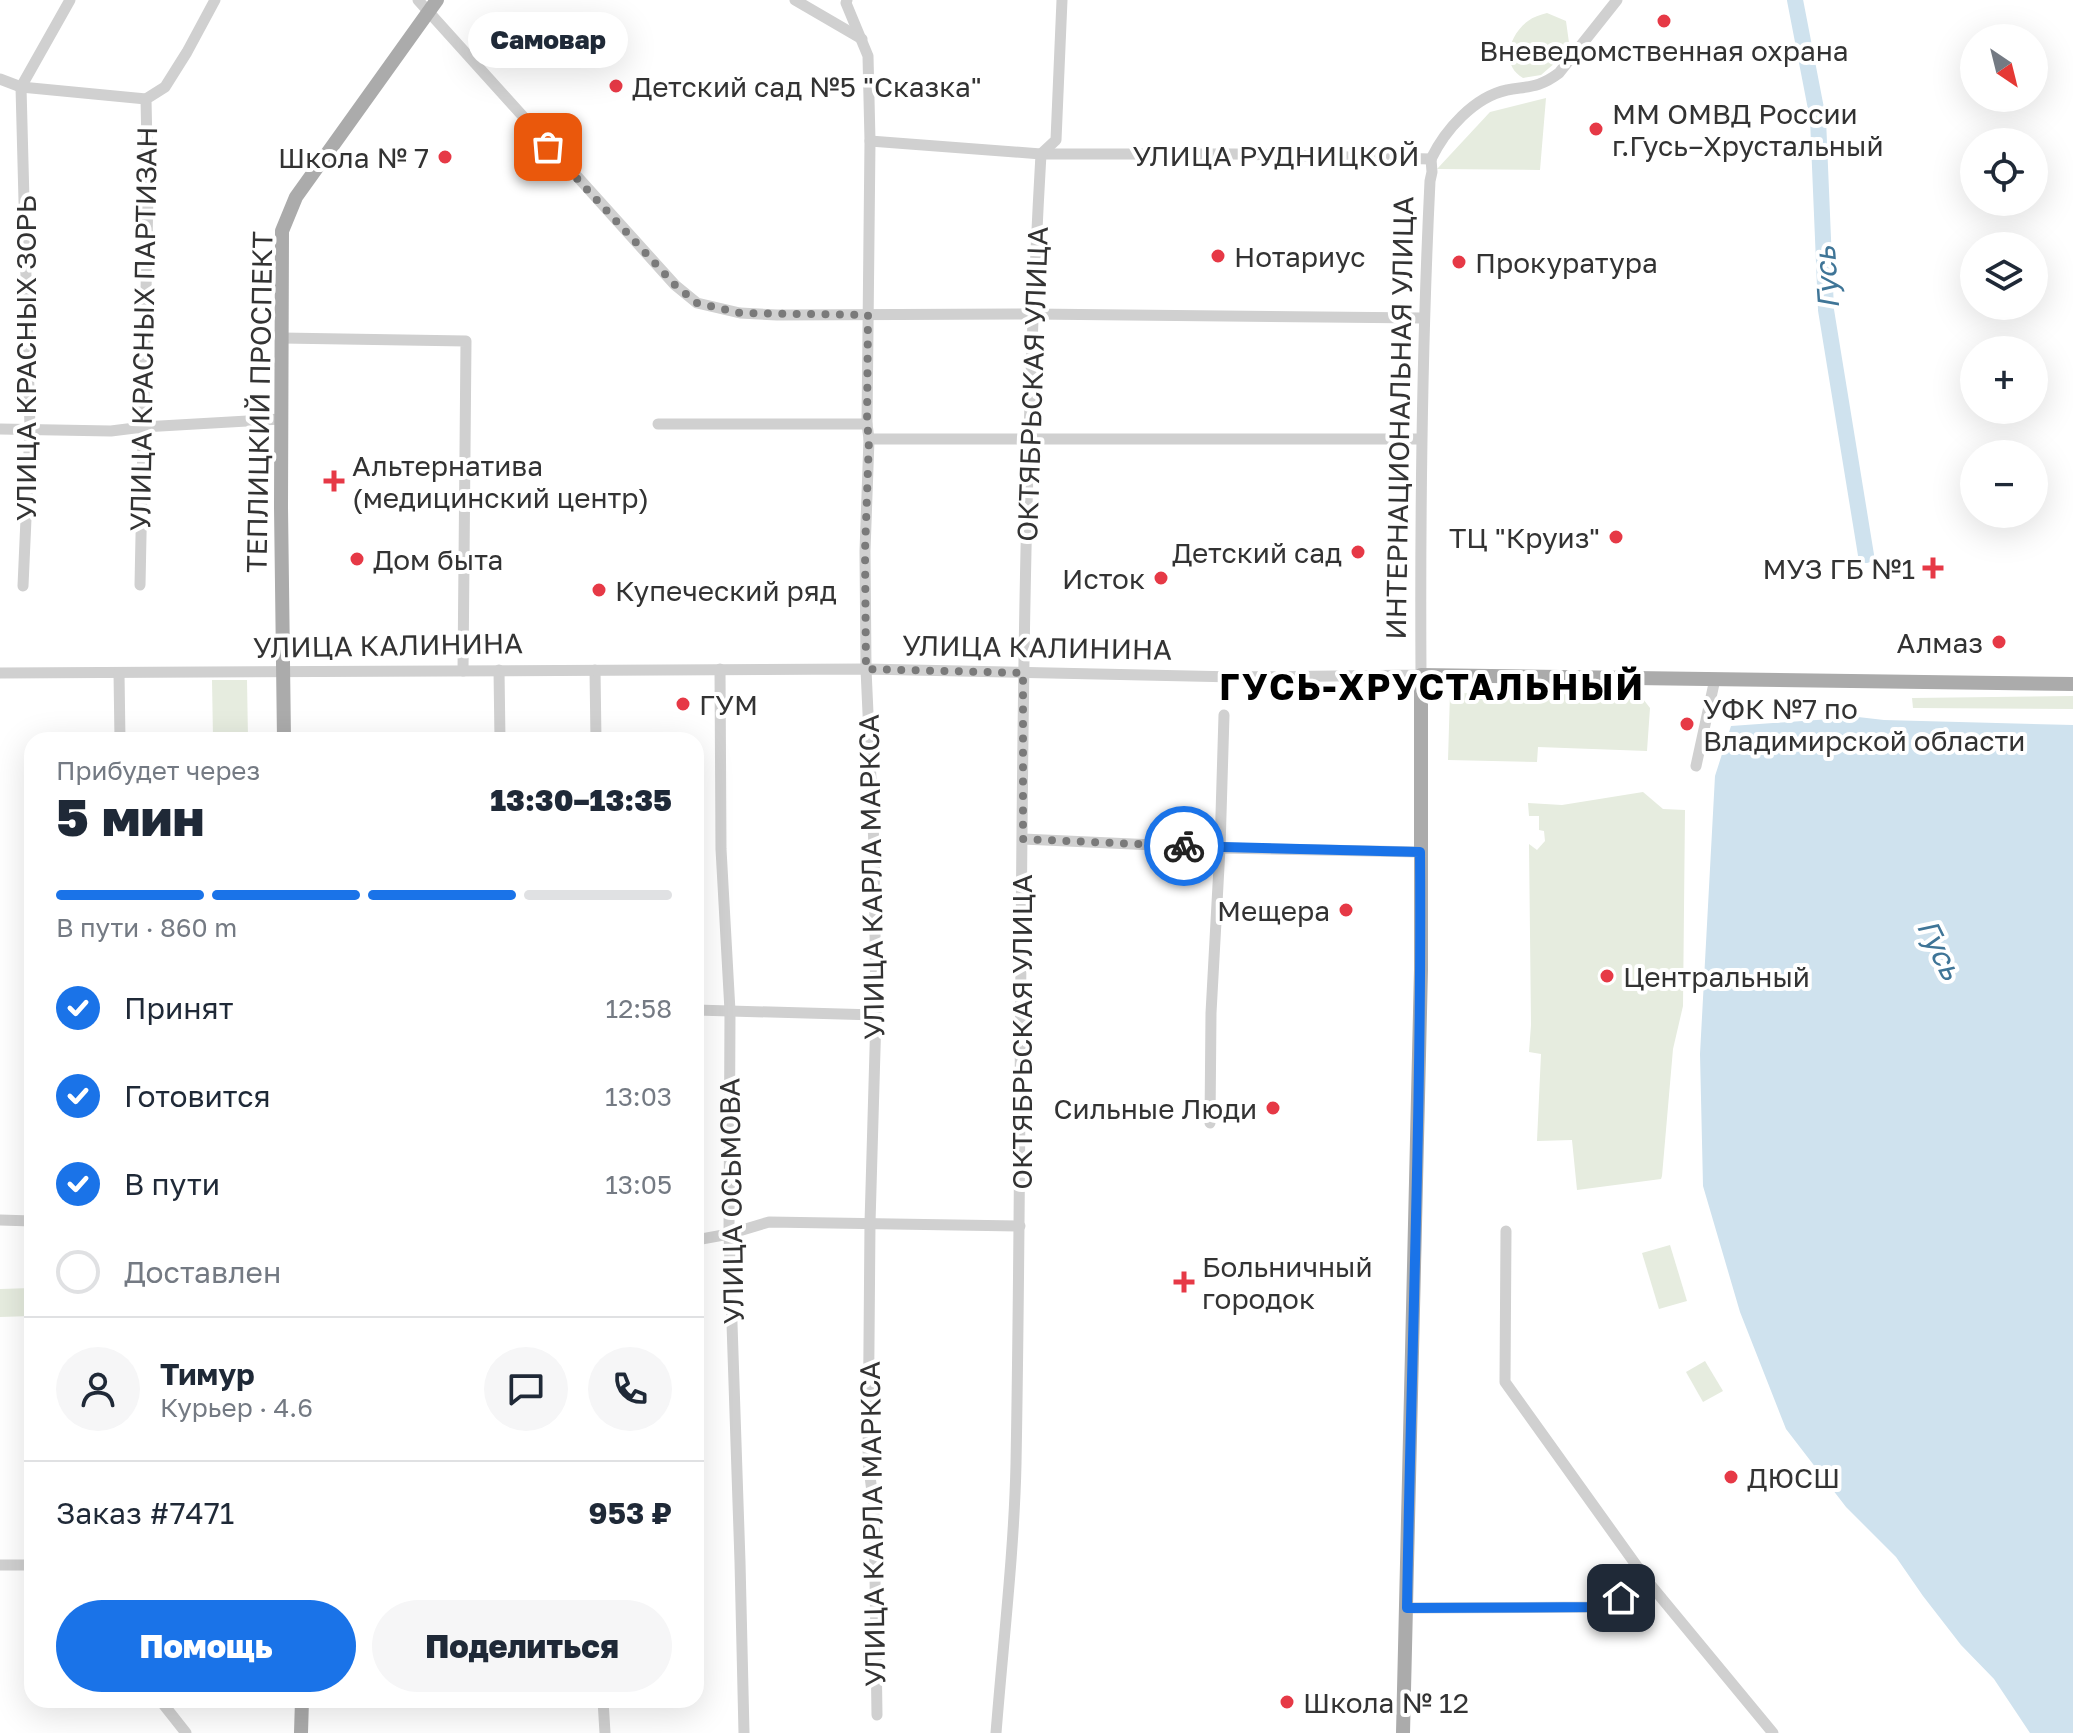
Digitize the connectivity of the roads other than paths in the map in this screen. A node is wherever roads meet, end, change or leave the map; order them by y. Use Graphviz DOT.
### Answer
graph roads {
  1 [pos="70,0"];
  2 [pos="215,0"];
  3 [pos="418,0"];
  4 [pos="795,0"];
  5 [pos="847,0"];
  6 [pos="1062,0"];
  7 [pos="1617,0"];
  8 [pos="432,6"];
  9 [pos="862,39"];
  10 [pos="0,79"];
  11 [pos="21,87"];
  12 [pos="146,99"];
  13 [pos="870,141"];
  14 [pos="1041,154"];
  15 [pos="1431,159"];
  16 [pos="1032,314"];
  17 [pos="868,315"];
  18 [pos="1424,318"];
  19 [pos="282,338"];
  20 [pos="281,419"];
  21 [pos="658,424"];
  22 [pos="867,424"];
  23 [pos="143,427"];
  24 [pos="0,429"];
  25 [pos="30,429"];
  26 [pos="869,439"];
  27 [pos="1029,439"];
  28 [pos="1421,439"];
  29 [pos="140,585"];
  30 [pos="23,586"];
  31 [pos="720,669"];
  32 [pos="866,669"];
  33 [pos="499,670"];
  34 [pos="595,670"];
  35 [pos="463,671"];
  36 [pos="282,672"];
  37 [pos="0,673"];
  38 [pos="119,673"];
  39 [pos="1023,673"];
  40 [pos="1421,675"];
  41 [pos="1715,679"];
  42 [pos="2073,684"];
  43 [pos="1224,715"];
  44 [pos="120,732"];
  45 [pos="284,732"];
  46 [pos="500,732"];
  47 [pos="596,732"];
  48 [pos="1696,766"];
  49 [pos="1023,839"];
  50 [pos="1220,848"];
  51 [pos="1420,852"];
  52 [pos="704,1010"];
  53 [pos="730,1011"];
  54 [pos="876,1015"];
  55 [pos="1210,1123"];
  56 [pos="0,1220"];
  57 [pos="24,1221"];
  58 [pos="870,1223"];
  59 [pos="1020,1226"];
  60 [pos="1506,1231"];
  61 [pos="729,1234"];
  62 [pos="704,1239"];
  63 [pos="0,1565"];
  64 [pos="24,1565"];
  65 [pos="1649,1583"];
  66 [pos="1407,1608"];
  67 [pos="166,1708"];
  68 [pos="302,1708"];
  69 [pos="603,1708"];
  70 [pos="877,1715"];
  71 [pos="186,1733"];
  72 [pos="301,1733"];
  73 [pos="605,1733"];
  74 [pos="744,1733"];
  75 [pos="996,1733"];
  76 [pos="1403,1733"];
  77 [pos="1773,1733"];
  1 -- 11 [label="street"];
  2 -- 12 [label="street, УЛИЦА КРАСНЫХ ПАРТИЗАН"];
  3 -- 8 [label="street"];
  4 -- 9 [label="street"];
  5 -- 9 [label="street, УЛИЦА КАРЛА МАРКСА"];
  6 -- 14 [label="street, ОКТЯБРЬСКАЯ УЛИЦА"];
  7 -- 15 [label="street, УЛИЦА РУДНИЦКОЙ"];
  8 -- 17 [label="street"];
  8 -- 19 [label="main road, ТЕПЛИЦКИЙ ПРОСПЕКТ"];
  9 -- 13 [label="street, УЛИЦА КАРЛА МАРКСА"];
  10 -- 11 [label="street"];
  11 -- 12 [label="street"];
  11 -- 25 [label="street, УЛИЦА КРАСНЫХ ЗОРЬ"];
  12 -- 23 [label="street, УЛИЦА КРАСНЫХ ПАРТИЗАН"];
  13 -- 14 [label="street, УЛИЦА РУДНИЦКОЙ"];
  13 -- 17 [label="street, УЛИЦА КАРЛА МАРКСА"];
  14 -- 15 [label="street, УЛИЦА РУДНИЦКОЙ"];
  14 -- 16 [label="street, ОКТЯБРЬСКАЯ УЛИЦА"];
  15 -- 18 [label="street, ИНТЕРНАЦИОНАЛЬНАЯ УЛИЦА"];
  16 -- 17 [label="street"];
  16 -- 18 [label="street"];
  16 -- 27 [label="street, ОКТЯБРЬСКАЯ УЛИЦА"];
  17 -- 22 [label="street, УЛИЦА КАРЛА МАРКСА"];
  18 -- 28 [label="street, ИНТЕРНАЦИОНАЛЬНАЯ УЛИЦА"];
  19 -- 20 [label="main road, ТЕПЛИЦКИЙ ПРОСПЕКТ"];
  19 -- 35 [label="street"];
  20 -- 23 [label="street"];
  20 -- 36 [label="main road, ТЕПЛИЦКИЙ ПРОСПЕКТ"];
  21 -- 22 [label="street"];
  22 -- 26 [label="street, УЛИЦА КАРЛА МАРКСА"];
  23 -- 25 [label="street"];
  23 -- 29 [label="street, УЛИЦА КРАСНЫХ ПАРТИЗАН"];
  24 -- 25 [label="street"];
  25 -- 30 [label="street, УЛИЦА КРАСНЫХ ЗОРЬ"];
  26 -- 27 [label="street"];
  26 -- 32 [label="street, УЛИЦА КАРЛА МАРКСА"];
  27 -- 28 [label="street"];
  27 -- 39 [label="street, ОКТЯБРЬСКАЯ УЛИЦА"];
  28 -- 40 [label="street, ИНТЕРНАЦИОНАЛЬНАЯ УЛИЦА"];
  31 -- 32 [label="street, УЛИЦА КАЛИНИНА"];
  31 -- 34 [label="street, УЛИЦА КАЛИНИНА"];
  31 -- 53 [label="street, УЛИЦА ОСЬМОВА"];
  32 -- 39 [label="street, УЛИЦА КАЛИНИНА"];
  32 -- 54 [label="street, УЛИЦА КАРЛА МАРКСА"];
  33 -- 34 [label="street, УЛИЦА КАЛИНИНА"];
  33 -- 35 [label="street, УЛИЦА КАЛИНИНА"];
  33 -- 46 [label="street"];
  34 -- 47 [label="street"];
  35 -- 36 [label="street, УЛИЦА КАЛИНИНА"];
  36 -- 38 [label="street, УЛИЦА КАЛИНИНА"];
  36 -- 45 [label="main road, ТЕПЛИЦКИЙ ПРОСПЕКТ"];
  37 -- 38 [label="street, УЛИЦА КАЛИНИНА"];
  38 -- 44 [label="street"];
  39 -- 40 [label="street, УЛИЦА КАЛИНИНА"];
  39 -- 49 [label="street, ОКТЯБРЬСКАЯ УЛИЦА"];
  40 -- 41 [label="main road, УЛИЦА КАЛИНИНА"];
  40 -- 51 [label="main road, ИНТЕРНАЦИОНАЛЬНАЯ УЛИЦА"];
  41 -- 42 [label="main road, УЛИЦА КАЛИНИНА"];
  41 -- 48 [label="street"];
  43 -- 50 [label="street"];
  49 -- 50 [label="street"];
  49 -- 59 [label="street, ОКТЯБРЬСКАЯ УЛИЦА"];
  50 -- 51 [label="street"];
  50 -- 55 [label="street"];
  51 -- 66 [label="main road, ИНТЕРНАЦИОНАЛЬНАЯ УЛИЦА"];
  52 -- 53 [label="street"];
  53 -- 54 [label="street"];
  53 -- 61 [label="street, УЛИЦА ОСЬМОВА"];
  54 -- 58 [label="street, УЛИЦА КАРЛА МАРКСА"];
  56 -- 57 [label="street"];
  58 -- 59 [label="street"];
  58 -- 61 [label="street"];
  58 -- 70 [label="street, УЛИЦА КАРЛА МАРКСА"];
  59 -- 75 [label="street, ОКТЯБРЬСКАЯ УЛИЦА"];
  60 -- 65 [label="street"];
  61 -- 62 [label="street"];
  61 -- 74 [label="street, УЛИЦА ОСЬМОВА"];
  63 -- 64 [label="street"];
  65 -- 66 [label="street"];
  65 -- 77 [label="street"];
  66 -- 76 [label="main road, ИНТЕРНАЦИОНАЛЬНАЯ УЛИЦА"];
  67 -- 71 [label="street"];
  68 -- 72 [label="main road"];
  69 -- 73 [label="street"];
}
